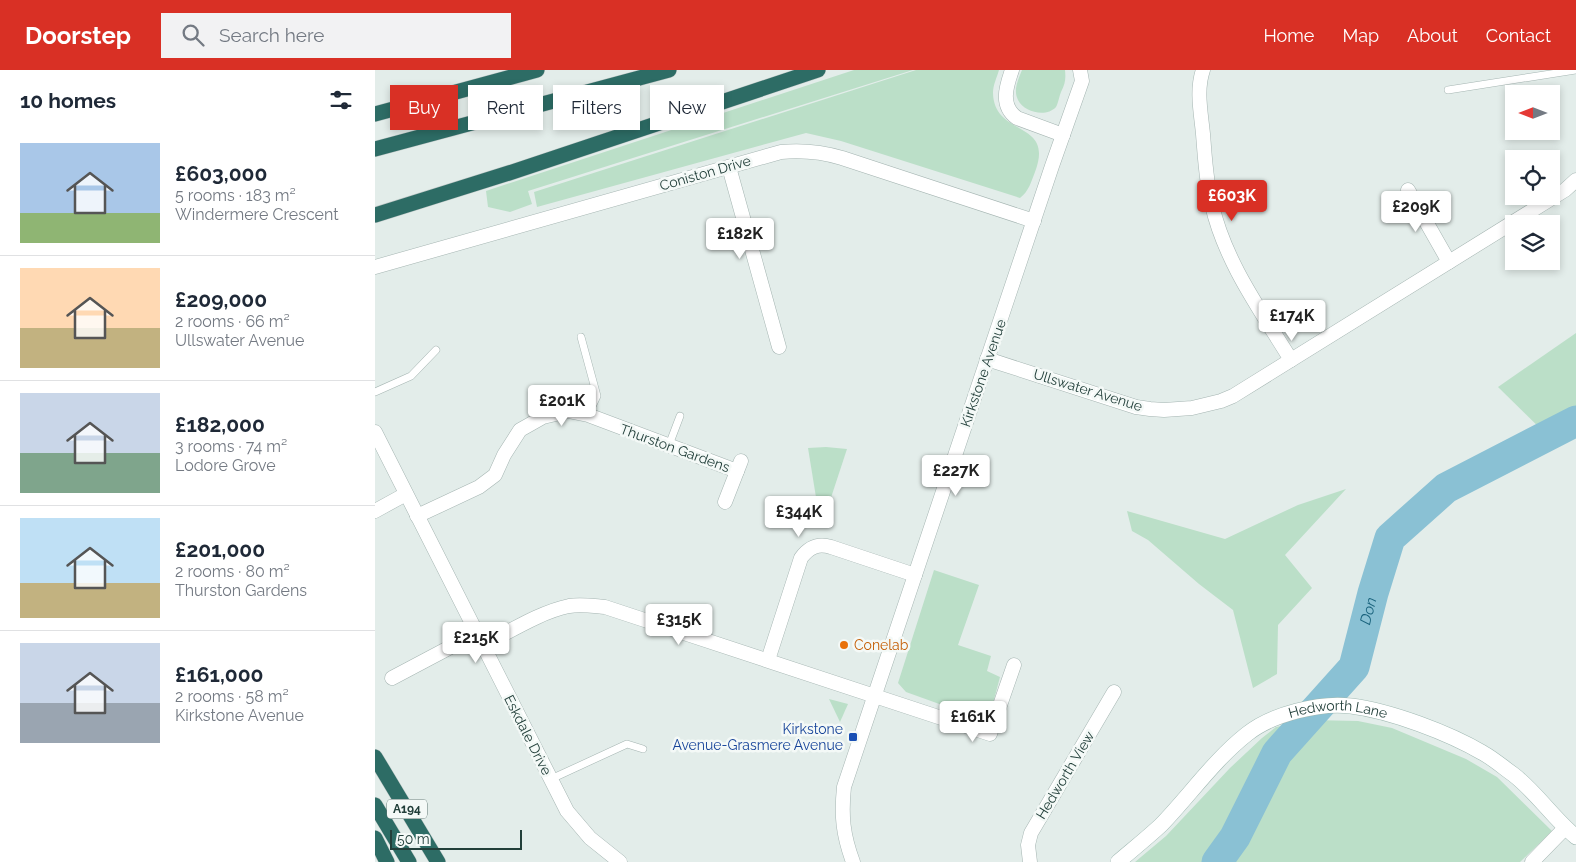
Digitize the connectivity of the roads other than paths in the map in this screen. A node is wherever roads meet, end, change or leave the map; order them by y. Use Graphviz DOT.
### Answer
graph roads {
  1 [pos="537,70"];
  2 [pos="669,70"];
  3 [pos="818,70"];
  4 [pos="1012,70"];
  5 [pos="1080,70"];
  6 [pos="1203,70"];
  7 [pos="1576,70"];
  8 [pos="1449,90"];
  9 [pos="375,114"];
  10 [pos="1063,135"];
  11 [pos="375,149"];
  12 [pos="729,166"];
  13 [pos="1576,180"];
  14 [pos="1408,190"];
  15 [pos="375,215"];
  16 [pos="1034,221"];
  17 [pos="1449,262"];
  18 [pos="375,267"];
  19 [pos="581,337"];
  20 [pos="779,347"];
  21 [pos="436,350"];
  22 [pos="987,360"];
  23 [pos="1291,360"];
  24 [pos="375,392"];
  25 [pos="588,415"];
  26 [pos="680,416"];
  27 [pos="375,432"];
  28 [pos="669,445"];
  29 [pos="406,494"];
  30 [pos="725,502"];
  31 [pos="375,511"];
  32 [pos="417,516"];
  33 [pos="915,575"];
  34 [pos="480,639"];
  35 [pos="768,660"];
  36 [pos="1014,665"];
  37 [pos="392,678"];
  38 [pos="1114,692"];
  39 [pos="875,697"];
  40 [pos="643,749"];
  41 [pos="375,757"];
  42 [pos="551,779"];
  43 [pos="375,806"];
  44 [pos="1571,832"];
  45 [pos="375,838"];
  46 [pos="387,862"];
  47 [pos="409,862"];
  48 [pos="438,862"];
  49 [pos="620,862"];
  50 [pos="853,862"];
  51 [pos="1030,862"];
  52 [pos="1118,862"];
  53 [pos="1531,862"];
  1 -- 9 [label="highway"];
  2 -- 11 [label="highway"];
  3 -- 15 [label="highway"];
  4 -- 10 [label="street"];
  5 -- 10 [label="street, Kirkstone Avenue"];
  6 -- 23 [label="street"];
  7 -- 8 [label="lane"];
  10 -- 16 [label="street, Kirkstone Avenue"];
  12 -- 16 [label="street, Coniston Drive"];
  12 -- 18 [label="street, Coniston Drive"];
  12 -- 20 [label="street"];
  13 -- 17 [label="street, Ullswater Avenue"];
  14 -- 17 [label="street"];
  16 -- 22 [label="street, Kirkstone Avenue"];
  17 -- 23 [label="street, Ullswater Avenue"];
  19 -- 25 [label="lane"];
  21 -- 24 [label="lane"];
  22 -- 23 [label="street, Ullswater Avenue"];
  22 -- 33 [label="street, Kirkstone Avenue"];
  25 -- 28 [label="street, Thurston Gardens"];
  25 -- 32 [label="street, Thurston Gardens"];
  26 -- 28 [label="lane"];
  27 -- 29 [label="street, Eskdale Drive"];
  28 -- 30 [label="street, Thurston Gardens"];
  29 -- 31 [label="street"];
  29 -- 32 [label="street, Eskdale Drive"];
  32 -- 34 [label="street, Eskdale Drive"];
  33 -- 35 [label="street"];
  33 -- 39 [label="street, Kirkstone Avenue"];
  34 -- 35 [label="street"];
  34 -- 37 [label="street"];
  34 -- 42 [label="street, Eskdale Drive"];
  35 -- 39 [label="street"];
  36 -- 39 [label="street"];
  38 -- 51 [label="street, Hedworth View"];
  39 -- 50 [label="street, Kirkstone Avenue"];
  40 -- 42 [label="lane"];
  41 -- 48 [label="highway, A194"];
  42 -- 49 [label="street, Eskdale Drive"];
  43 -- 47 [label="highway, A194"];
  44 -- 52 [label="street, Hedworth Lane"];
  44 -- 53 [label="street"];
  45 -- 46 [label="highway"];
}
